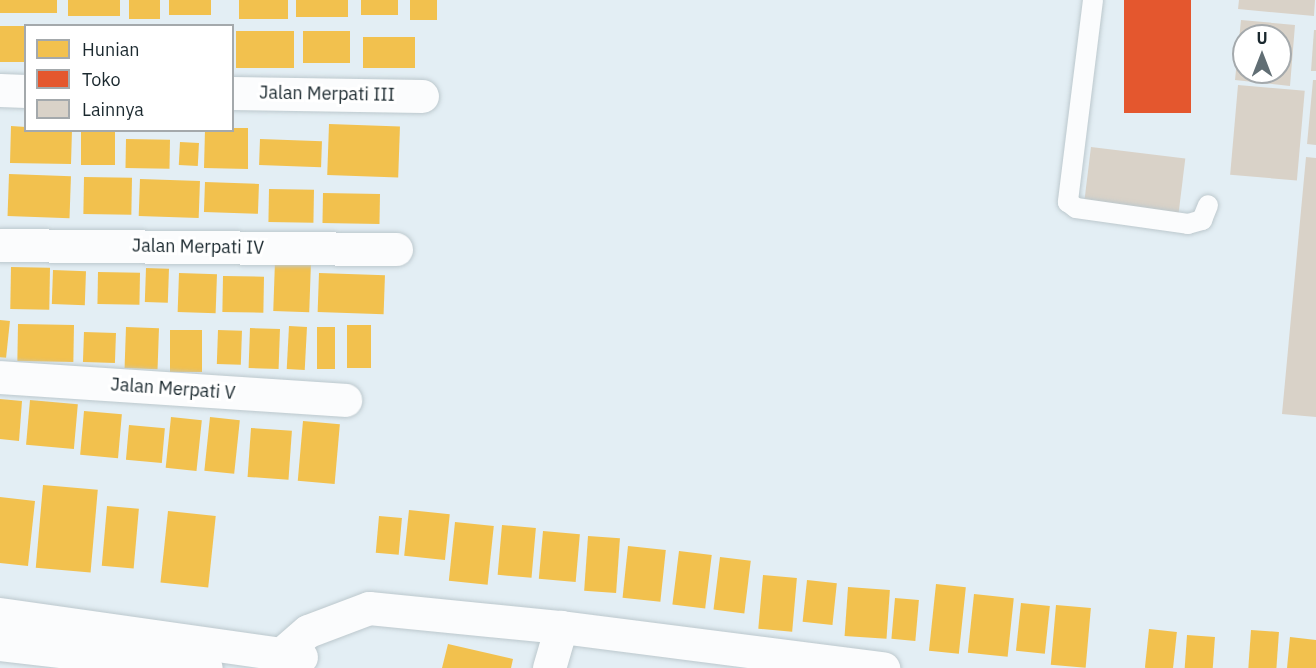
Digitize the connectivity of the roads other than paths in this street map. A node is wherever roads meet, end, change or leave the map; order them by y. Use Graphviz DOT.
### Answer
graph roads {
  1 [pos="1092,0"];
  2 [pos="0,90"];
  3 [pos="24,91"];
  4 [pos="234,93"];
  5 [pos="422,96"];
  6 [pos="1208,205"];
  7 [pos="0,245"];
  8 [pos="396,249"];
  9 [pos="0,377"];
  10 [pos="345,400"];
  11 [pos="0,614"];
  12 [pos="561,627"];
  13 [pos="0,644"];
  14 [pos="297,656"];
  15 [pos="206,668"];
  16 [pos="549,668"];
  17 [pos="883,668"];
  1 -- 6 [label="lane"];
  2 -- 3 [label="street"];
  4 -- 5 [label="street, Jalan Merpati III"];
  7 -- 8 [label="street, Jalan Merpati IV"];
  9 -- 10 [label="street, Jalan Merpati V"];
  11 -- 14 [label="street"];
  12 -- 14 [label="street"];
  12 -- 16 [label="street"];
  12 -- 17 [label="street"];
  13 -- 15 [label="street"];
}
